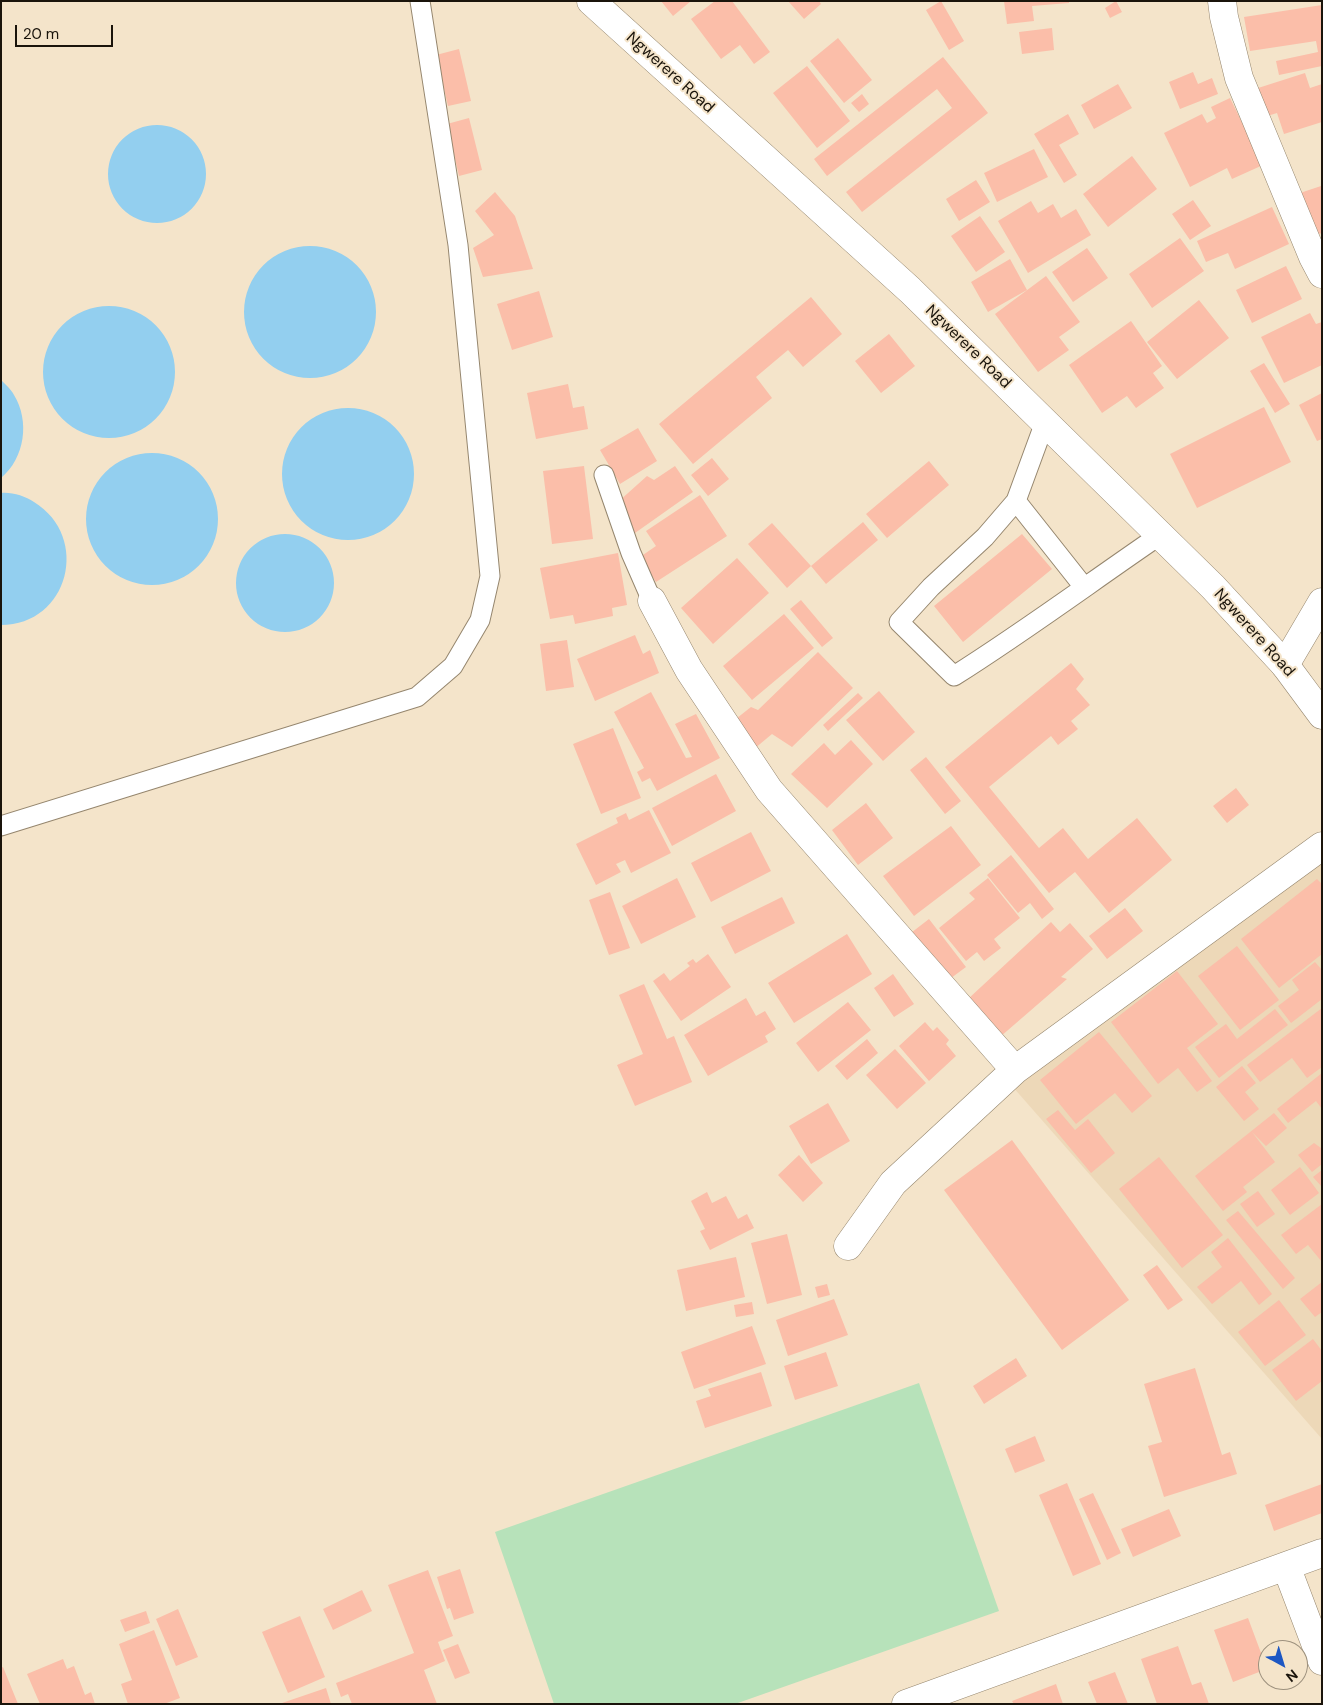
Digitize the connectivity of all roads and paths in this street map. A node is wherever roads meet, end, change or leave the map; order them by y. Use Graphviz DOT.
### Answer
graph roads {
  1 [pos="420,1"];
  2 [pos="591,1"];
  3 [pos="1222,1"];
  4 [pos="1322,274"];
  5 [pos="1045,422"];
  6 [pos="604,475"];
  7 [pos="1016,501"];
  8 [pos="1160,535"];
  9 [pos="1084,587"];
  10 [pos="652,601"];
  11 [pos="1322,602"];
  12 [pos="1285,665"];
  13 [pos="1322,715"];
  14 [pos="1,826"];
  15 [pos="1322,846"];
  16 [pos="1015,1070"];
  17 [pos="848,1246"];
  18 [pos="1322,1553"];
  19 [pos="1286,1566"];
  20 [pos="1322,1661"];
  21 [pos="906,1704"];
  1 -- 14 [label="lane"];
  2 -- 5 [label="street, Ngwerere Road"];
  3 -- 4 [label="street"];
  5 -- 7 [label="lane"];
  5 -- 8 [label="street, Ngwerere Road"];
  6 -- 10 [label="lane"];
  7 -- 9 [label="lane"];
  7 -- 9 [label="lane"];
  8 -- 9 [label="lane"];
  8 -- 12 [label="street, Ngwerere Road"];
  10 -- 16 [label="street"];
  11 -- 12 [label="street"];
  12 -- 13 [label="street, Ngwerere Road"];
  15 -- 16 [label="street"];
  16 -- 17 [label="street"];
  18 -- 19 [label="street"];
  19 -- 20 [label="street"];
  19 -- 21 [label="street"];
}
